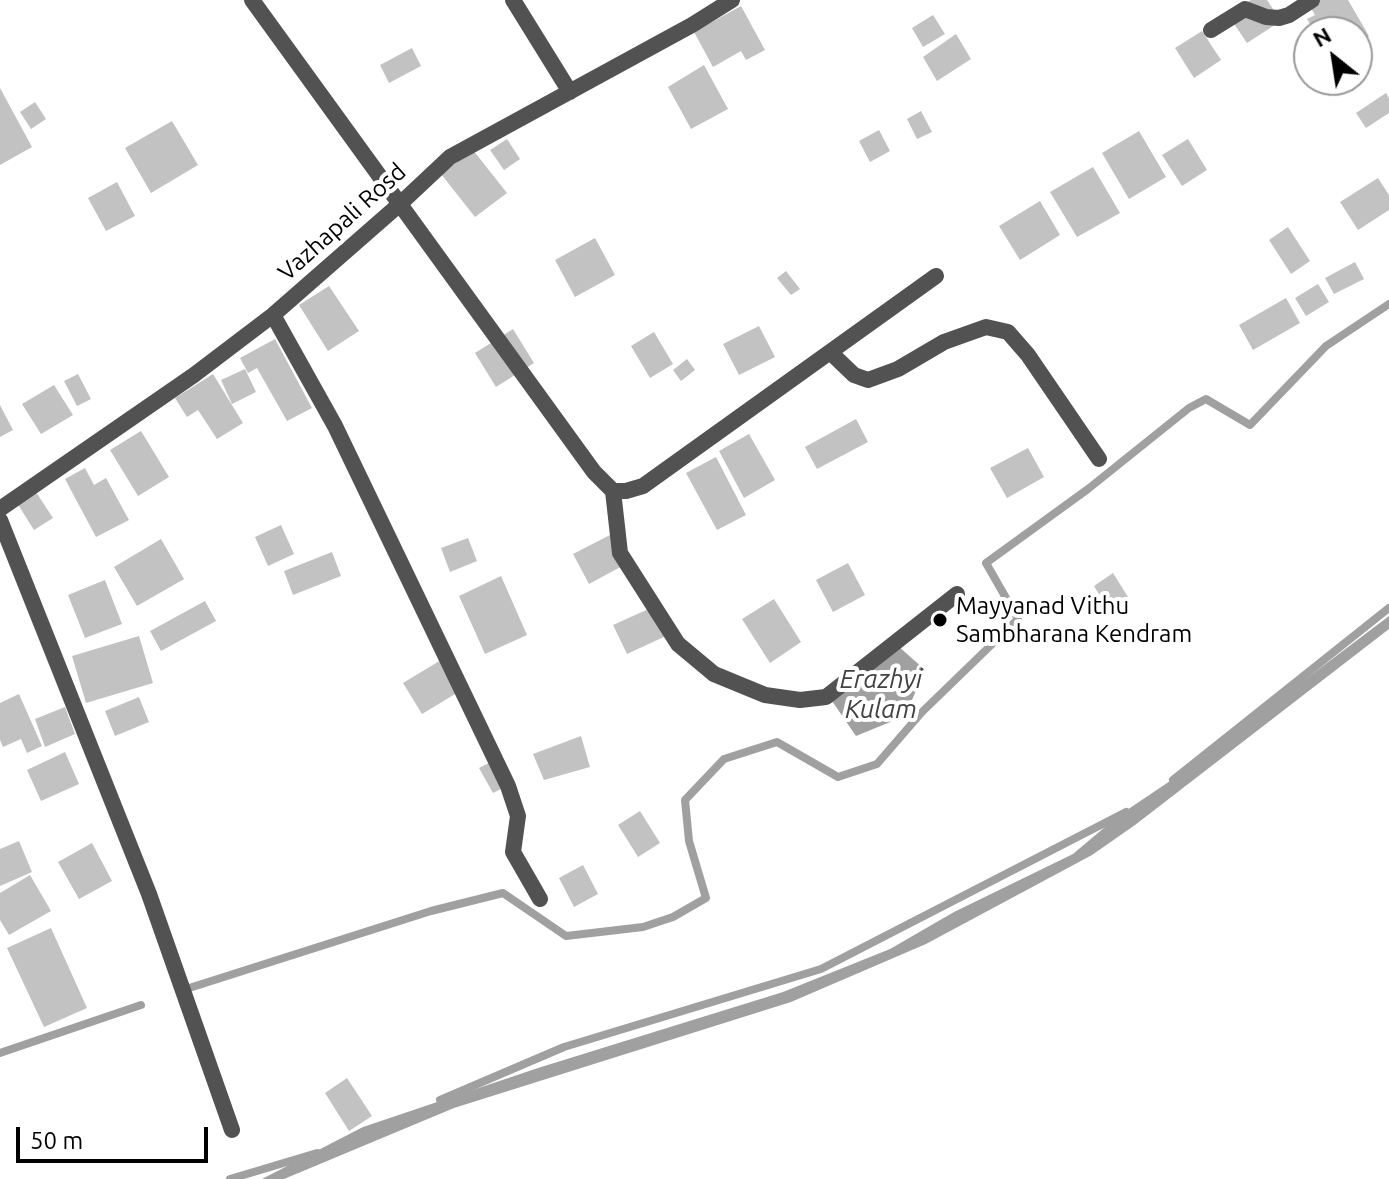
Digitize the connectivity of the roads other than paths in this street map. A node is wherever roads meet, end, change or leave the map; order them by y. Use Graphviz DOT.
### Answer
graph roads {
  1 [pos="252,0"];
  2 [pos="513,0"];
  3 [pos="732,0"];
  4 [pos="1312,0"];
  5 [pos="1211,30"];
  6 [pos="570,92"];
  7 [pos="401,203"];
  8 [pos="936,276"];
  9 [pos="273,315"];
  10 [pos="830,352"];
  11 [pos="1099,459"];
  12 [pos="613,491"];
  13 [pos="0,509"];
  14 [pos="0,520"];
  15 [pos="957,594"];
  16 [pos="540,899"];
  17 [pos="232,1130"];
  1 -- 7 [label="street"];
  2 -- 6 [label="street"];
  3 -- 6 [label="street, Vazhapali Rosd"];
  4 -- 5 [label="street"];
  6 -- 7 [label="street, Vazhapali Rosd"];
  7 -- 9 [label="street, Vazhapali Rosd"];
  7 -- 12 [label="street"];
  8 -- 10 [label="street"];
  9 -- 13 [label="street, Vazhapali Rosd"];
  9 -- 16 [label="street"];
  10 -- 11 [label="street"];
  10 -- 12 [label="street"];
  12 -- 15 [label="street"];
  14 -- 17 [label="street"];
}
